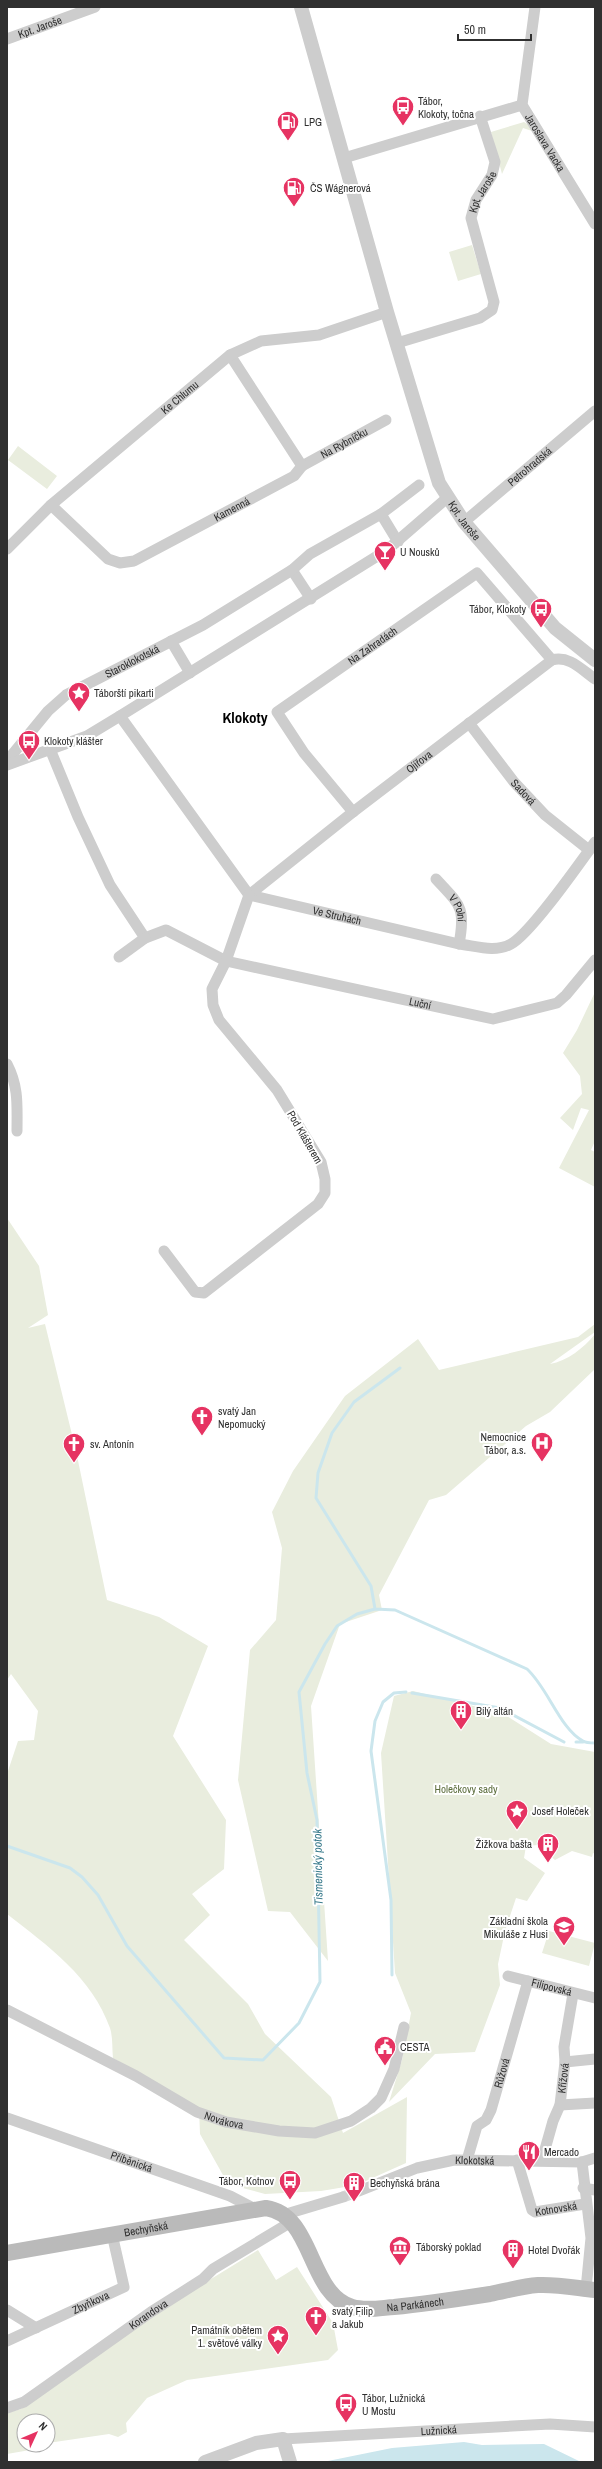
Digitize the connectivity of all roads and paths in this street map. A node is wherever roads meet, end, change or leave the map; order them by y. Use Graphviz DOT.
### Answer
graph roads {
  1 [pos="96,7"];
  2 [pos="301,7"];
  3 [pos="535,7"];
  4 [pos="7,39"];
  5 [pos="522,105"];
  6 [pos="480,116"];
  7 [pos="344,158"];
  8 [pos="595,224"];
  9 [pos="387,312"];
  10 [pos="396,343"];
  11 [pos="230,355"];
  12 [pos="595,410"];
  13 [pos="386,420"];
  14 [pos="302,466"];
  15 [pos="419,485"];
  16 [pos="447,498"];
  17 [pos="51,505"];
  18 [pos="381,514"];
  19 [pos="464,522"];
  20 [pos="398,542"];
  21 [pos="7,549"];
  22 [pos="292,570"];
  23 [pos="311,599"];
  24 [pos="171,641"];
  25 [pos="552,660"];
  26 [pos="595,660"];
  27 [pos="190,673"];
  28 [pos="595,679"];
  29 [pos="120,716"];
  30 [pos="469,723"];
  31 [pos="50,749"];
  32 [pos="7,761"];
  33 [pos="7,765"];
  34 [pos="353,812"];
  35 [pos="592,846"];
  36 [pos="436,879"];
  37 [pos="249,895"];
  38 [pos="145,938"];
  39 [pos="460,944"];
  40 [pos="119,957"];
  41 [pos="595,960"];
  42 [pos="226,961"];
  43 [pos="7,1064"];
  44 [pos="17,1131"];
  45 [pos="164,1251"];
  46 [pos="508,1976"];
  47 [pos="528,1981"];
  48 [pos="573,1994"];
  49 [pos="595,1998"];
  50 [pos="7,2010"];
  51 [pos="404,2027"];
  52 [pos="595,2059"];
  53 [pos="566,2062"];
  54 [pos="595,2104"];
  55 [pos="560,2105"];
  56 [pos="7,2118"];
  57 [pos="595,2158"];
  58 [pos="467,2160"];
  59 [pos="517,2160"];
  60 [pos="542,2160"];
  61 [pos="582,2162"];
  62 [pos="583,2188"];
  63 [pos="595,2190"];
  64 [pos="359,2191"];
  65 [pos="343,2197"];
  66 [pos="585,2204"];
  67 [pos="255,2208"];
  68 [pos="287,2218"];
  69 [pos="112,2234"];
  70 [pos="7,2252"];
  71 [pos="593,2253"];
  72 [pos="590,2289"];
  73 [pos="7,2310"];
  74 [pos="36,2328"];
  75 [pos="7,2341"];
  76 [pos="7,2408"];
  77 [pos="595,2427"];
  78 [pos="283,2439"];
  79 [pos="205,2462"];
  80 [pos="290,2462"];
  1 -- 4 [label="street, Kpt. Jaroše"];
  2 -- 7 [label="street, Kpt. Jaroše"];
  3 -- 5 [label="street, Jaroslava Vacka"];
  5 -- 6 [label="street"];
  5 -- 8 [label="street, Jaroslava Vacka"];
  6 -- 7 [label="street"];
  6 -- 10 [label="street, Kpt. Jaroše"];
  7 -- 9 [label="street, Kpt. Jaroše"];
  9 -- 10 [label="street, Kpt. Jaroše"];
  9 -- 11 [label="street, Ke Chlumu"];
  10 -- 16 [label="street, Kpt. Jaroše"];
  11 -- 14 [label="street"];
  11 -- 17 [label="street, Ke Chlumu"];
  12 -- 19 [label="street, Petrohradská"];
  13 -- 14 [label="street, Na Rybníčku"];
  14 -- 17 [label="street, Kamenná"];
  15 -- 18 [label="street, Staroklokotská"];
  16 -- 19 [label="street, Kpt. Jaroše"];
  16 -- 20 [label="street"];
  17 -- 21 [label="street, Ke Chlumu"];
  18 -- 20 [label="street"];
  18 -- 22 [label="street, Staroklokotská"];
  19 -- 26 [label="street, Kpt. Jaroše"];
  20 -- 23 [label="street"];
  22 -- 23 [label="street"];
  22 -- 24 [label="street, Staroklokotská"];
  23 -- 27 [label="street"];
  24 -- 27 [label="street, Staroklokotská"];
  24 -- 32 [label="street, Staroklokotská"];
  25 -- 28 [label="street"];
  25 -- 30 [label="street, Ojířova"];
  25 -- 34 [label="street, Na Zahradách"];
  27 -- 29 [label="street"];
  29 -- 31 [label="street"];
  29 -- 37 [label="street"];
  30 -- 34 [label="street, Ojířova"];
  30 -- 35 [label="street, Sadová"];
  31 -- 33 [label="street"];
  31 -- 38 [label="street"];
  34 -- 37 [label="street, Ojířova"];
  35 -- 39 [label="street, Ve Struhách"];
  36 -- 39 [label="street, V Polní"];
  37 -- 39 [label="street, Ve Struhách"];
  37 -- 42 [label="street, Pod Klášterem"];
  38 -- 40 [label="street, Luční"];
  38 -- 42 [label="street, Luční"];
  41 -- 42 [label="street, Luční"];
  42 -- 45 [label="street, Pod Klášterem"];
  43 -- 44 [label="street"];
  46 -- 47 [label="street, Filipovská"];
  47 -- 48 [label="street, Filipovská"];
  47 -- 58 [label="street, Růžová"];
  48 -- 49 [label="street, Filipovská"];
  48 -- 53 [label="street, Křížová"];
  50 -- 51 [label="street, Novákova"];
  52 -- 53 [label="street"];
  53 -- 55 [label="street, Křížová"];
  54 -- 55 [label="street"];
  55 -- 60 [label="street, Křížová"];
  56 -- 67 [label="street, Příběnická"];
  57 -- 61 [label="street, Klokotská"];
  58 -- 59 [label="street, Klokotská"];
  58 -- 64 [label="street, Klokotská"];
  59 -- 60 [label="street, Klokotská"];
  59 -- 66 [label="street, Kotnovská"];
  60 -- 61 [label="street, Klokotská"];
  61 -- 62 [label="street"];
  62 -- 63 [label="street, Kotnovská"];
  62 -- 66 [label="street, Kotnovská"];
  65 -- 68 [label="street"];
  66 -- 71 [label="street, Kotnovská"];
  67 -- 68 [label="main road, Bechyňská"];
  67 -- 69 [label="main road, Bechyňská"];
  68 -- 72 [label="main road, Na Parkánech"];
  68 -- 76 [label="street, Korandova"];
  69 -- 70 [label="main road, Bechyňská"];
  69 -- 74 [label="street, Zbyňkova"];
  71 -- 72 [label="street, Kotnovská"];
  73 -- 74 [label="street"];
  74 -- 75 [label="street, Zbyňkova"];
  77 -- 78 [label="street, Lužnická"];
  78 -- 79 [label="street"];
  78 -- 80 [label="street"];
}
